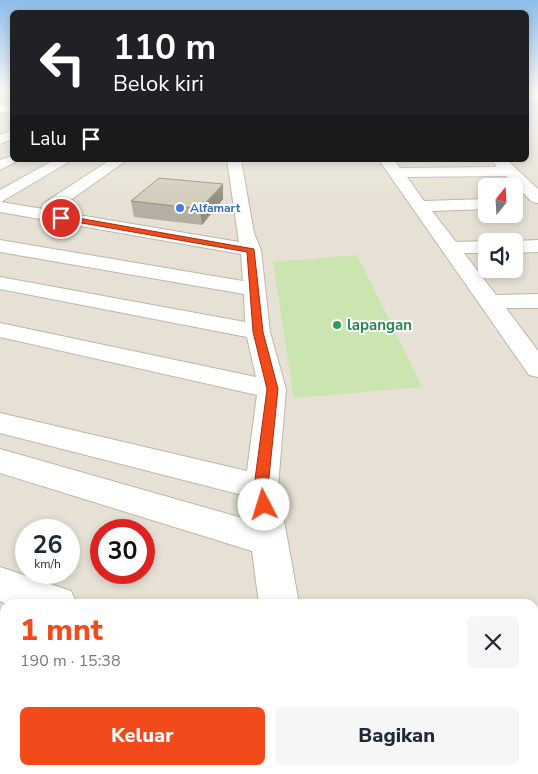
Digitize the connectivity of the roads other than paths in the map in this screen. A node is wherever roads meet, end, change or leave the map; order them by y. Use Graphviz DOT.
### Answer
graph roads {
  1 [pos="9,127"];
  2 [pos="0,140"];
  3 [pos="62,162"];
  4 [pos="117,162"];
  5 [pos="234,162"];
  6 [pos="504,165"];
  7 [pos="391,167"];
  8 [pos="533,202"];
  9 [pos="1,204"];
  10 [pos="478,204"];
  11 [pos="419,206"];
  12 [pos="50,207"];
  13 [pos="248,242"];
  14 [pos="0,246"];
  15 [pos="538,246"];
  16 [pos="478,247"];
  17 [pos="523,247"];
  18 [pos="449,248"];
  19 [pos="0,283"];
  20 [pos="254,289"];
  21 [pos="538,301"];
  22 [pos="490,302"];
  23 [pos="0,330"];
  24 [pos="258,332"];
  25 [pos="538,369"];
  26 [pos="272,389"];
  27 [pos="0,423"];
  28 [pos="0,461"];
  29 [pos="261,487"];
  30 [pos="270,541"];
  31 [pos="0,584"];
  32 [pos="43,599"];
  33 [pos="278,599"];
  1 -- 2 [label="street"];
  3 -- 9 [label="street"];
  4 -- 12 [label="street"];
  5 -- 13 [label="street"];
  6 -- 7 [label="street"];
  6 -- 8 [label="street"];
  7 -- 11 [label="street"];
  9 -- 12 [label="street"];
  9 -- 13 [label="street"];
  10 -- 11 [label="street"];
  11 -- 18 [label="street"];
  12 -- 13 [label="street"];
  13 -- 20 [label="street"];
  14 -- 20 [label="street"];
  15 -- 17 [label="street"];
  16 -- 18 [label="street"];
  18 -- 22 [label="street"];
  19 -- 24 [label="street"];
  20 -- 24 [label="street"];
  21 -- 22 [label="street"];
  22 -- 25 [label="street"];
  23 -- 26 [label="street"];
  24 -- 26 [label="street"];
  26 -- 29 [label="street"];
  27 -- 29 [label="street"];
  28 -- 30 [label="street"];
  29 -- 30 [label="street"];
  30 -- 33 [label="street"];
  31 -- 32 [label="street"];
}
